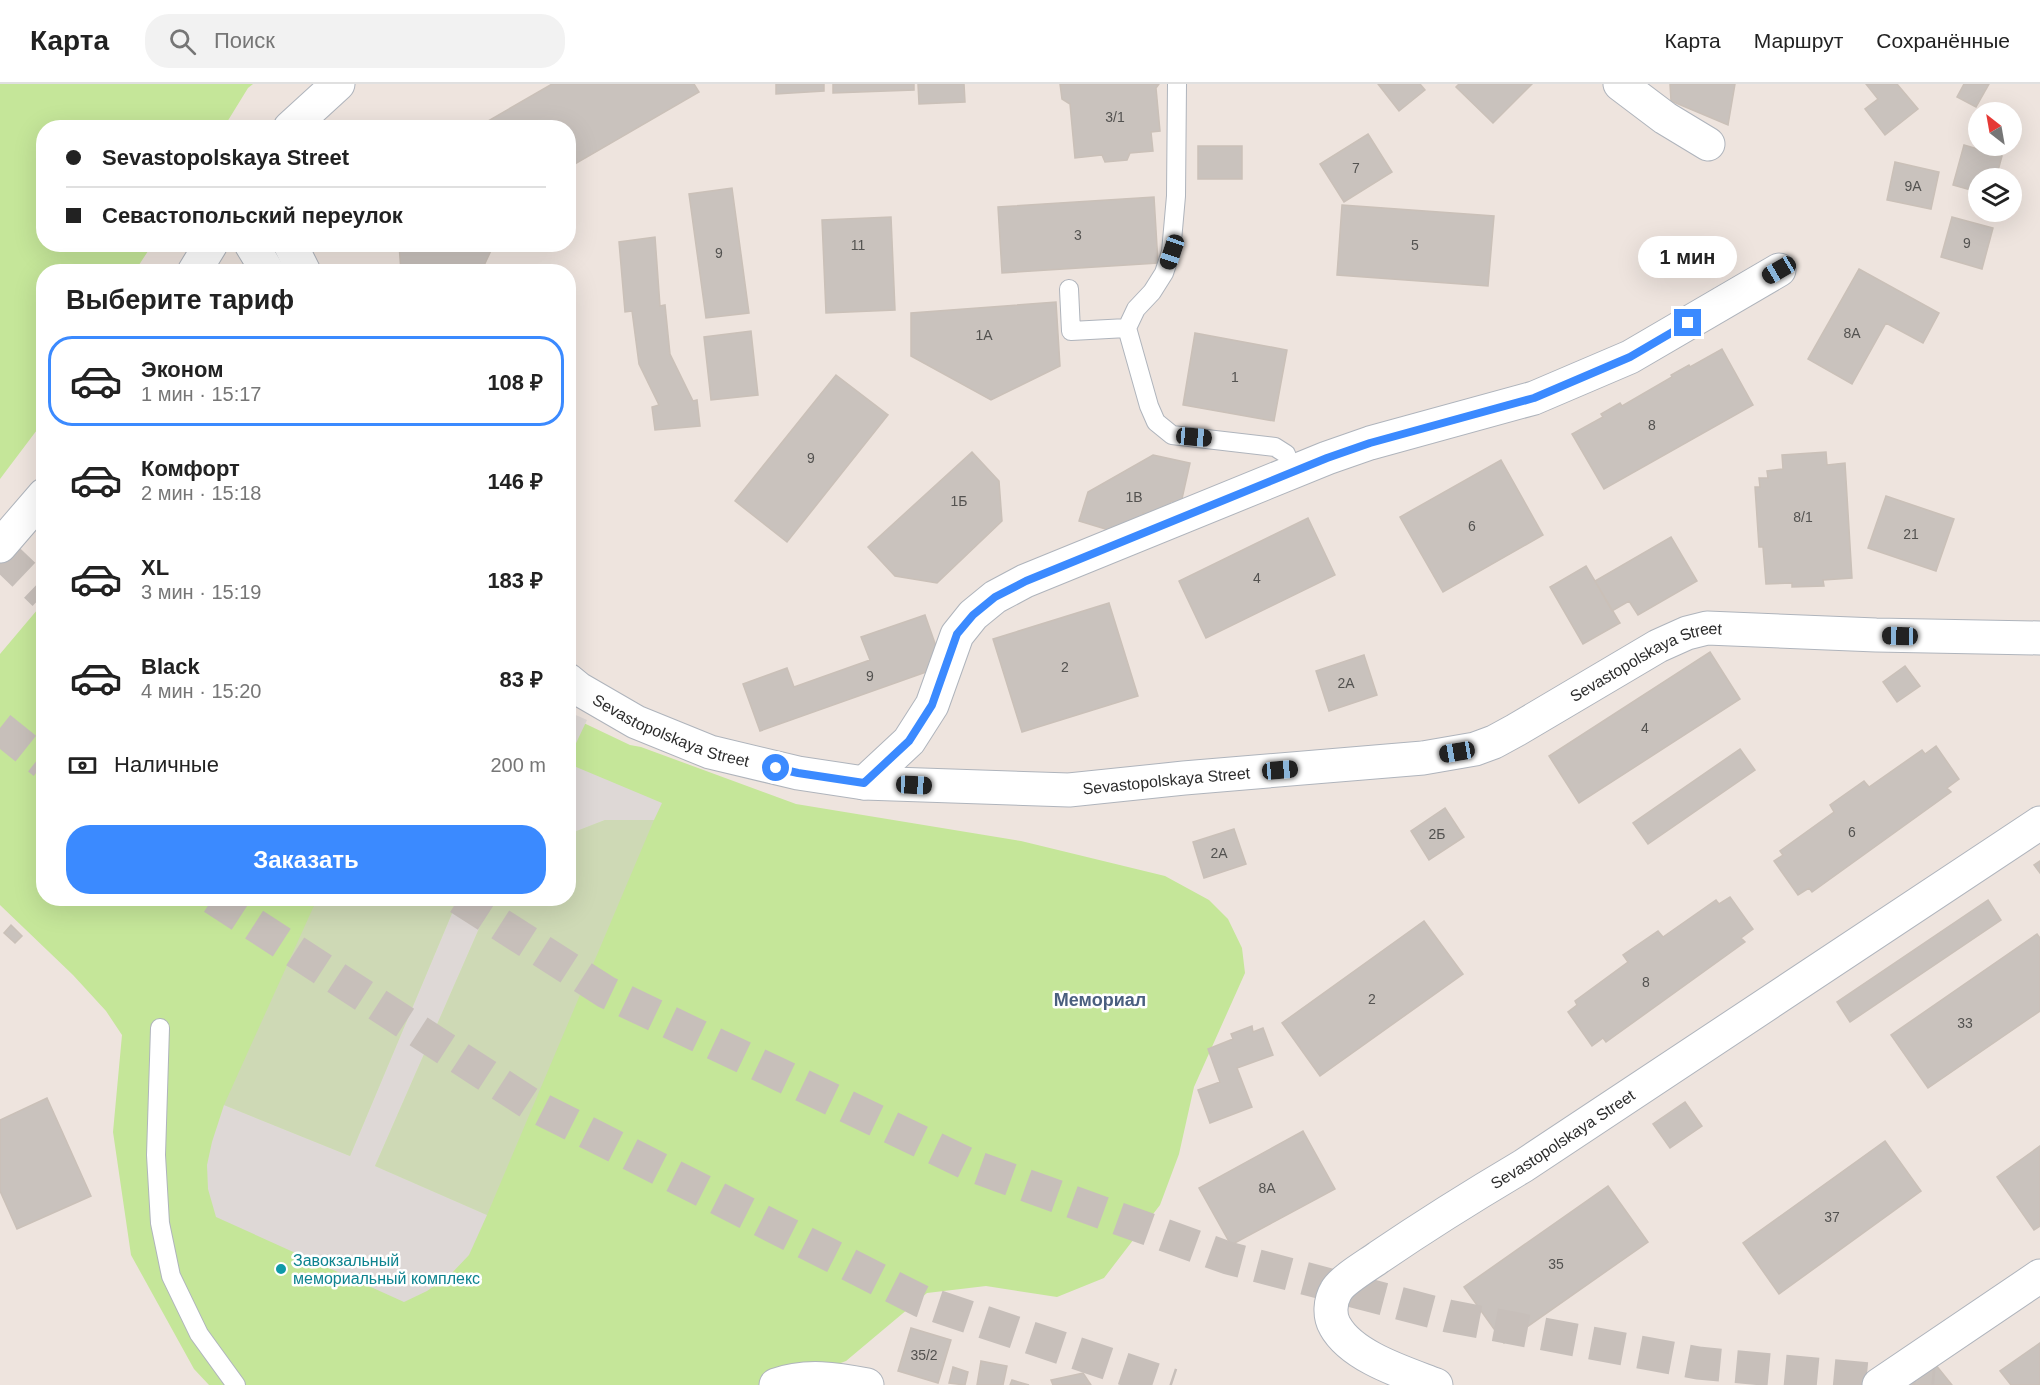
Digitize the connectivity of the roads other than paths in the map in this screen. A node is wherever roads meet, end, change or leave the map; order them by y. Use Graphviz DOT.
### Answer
graph roads {
  1 [pos="1177,84"];
  2 [pos="1620,84"];
  3 [pos="331,90"];
  4 [pos="299,120"];
  5 [pos="318,120"];
  6 [pos="1708,144"];
  7 [pos="1779,270"];
  8 [pos="1069,289"];
  9 [pos="1127,328"];
  10 [pos="1293,472"];
  11 [pos="36,504"];
  12 [pos="0,546"];
  13 [pos="2040,638"];
  14 [pos="576,687"];
  15 [pos="864,783"];
  16 [pos="2040,823"];
  17 [pos="160,1028"];
  18 [pos="2040,1276"];
  19 [pos="236,1385"];
  20 [pos="776,1385"];
  21 [pos="867,1385"];
  22 [pos="1436,1385"];
  23 [pos="1879,1385"];
  1 -- 9 [label="lane"];
  2 -- 6 [label="street"];
  3 -- 4 [label="street"];
  3 -- 5 [label="street"];
  7 -- 10 [label="street"];
  8 -- 9 [label="lane"];
  9 -- 10 [label="lane"];
  10 -- 15 [label="street"];
  11 -- 12 [label="street"];
  13 -- 15 [label="street, Sevastopolskaya Street"];
  14 -- 15 [label="street, Sevastopolskaya Street"];
  16 -- 22 [label="street, Sevastopolskaya Street"];
  17 -- 19 [label="lane"];
  18 -- 23 [label="street"];
  20 -- 21 [label="street"];
}
